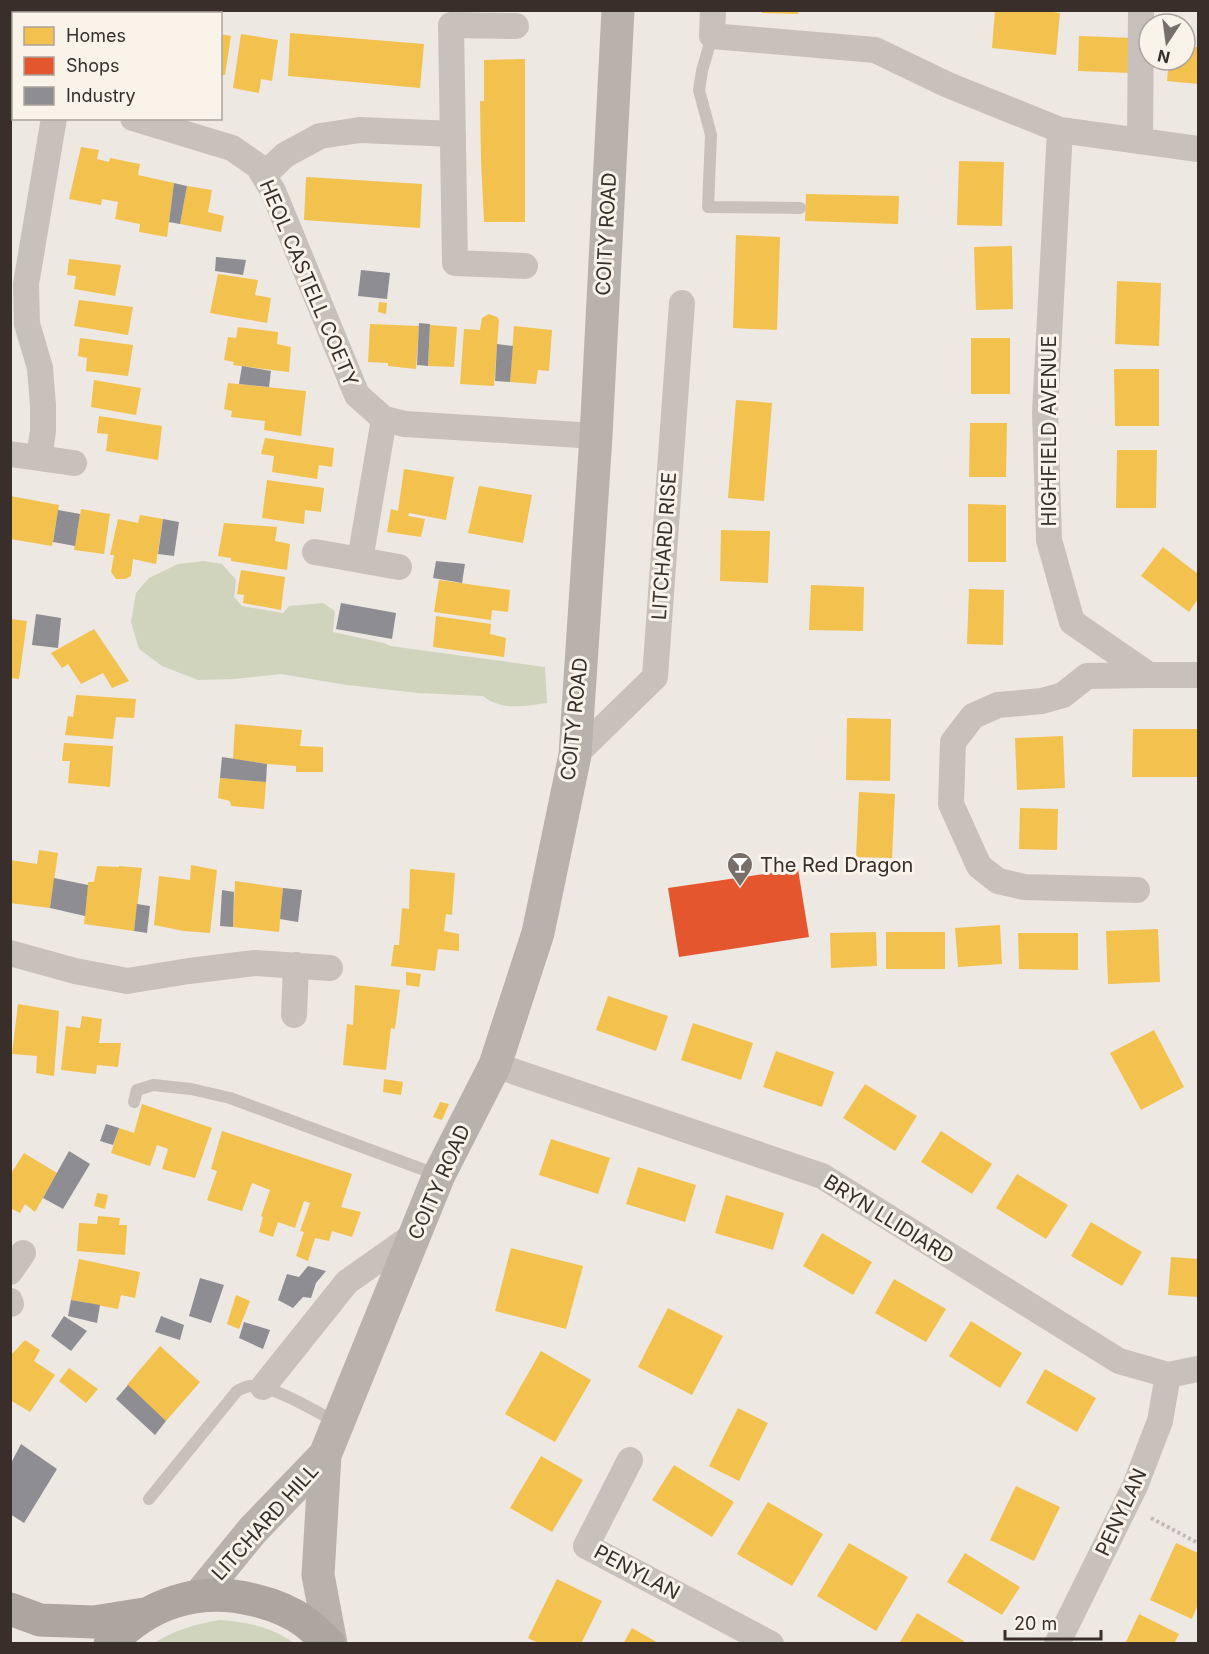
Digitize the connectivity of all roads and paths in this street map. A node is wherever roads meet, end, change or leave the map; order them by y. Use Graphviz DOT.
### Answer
graph roads {
  1 [pos="618,10"];
  2 [pos="713,10"];
  3 [pos="1141,10"];
  4 [pos="516,26"];
  5 [pos="712,36"];
  6 [pos="54,120"];
  7 [pos="140,120"];
  8 [pos="1060,130"];
  9 [pos="453,134"];
  10 [pos="1140,141"];
  11 [pos="1198,149"];
  12 [pos="264,175"];
  13 [pos="800,208"];
  14 [pos="525,266"];
  15 [pos="682,303"];
  16 [pos="384,419"];
  17 [pos="596,436"];
  18 [pos="10,454"];
  19 [pos="39,458"];
  20 [pos="74,463"];
  21 [pos="315,552"];
  22 [pos="360,560"];
  23 [pos="399,567"];
  24 [pos="1149,675"];
  25 [pos="1198,675"];
  26 [pos="574,755"];
  27 [pos="1137,890"];
  28 [pos="10,953"];
  29 [pos="296,965"];
  30 [pos="330,968"];
  31 [pos="294,1015"];
  32 [pos="495,1065"];
  33 [pos="134,1102"];
  34 [pos="439,1175"];
  35 [pos="415,1234"];
  36 [pos="1198,1369"];
  37 [pos="1168,1375"];
  38 [pos="262,1387"];
  39 [pos="338,1423"];
  40 [pos="325,1455"];
  41 [pos="630,1460"];
  42 [pos="149,1499"];
  43 [pos="1126,1504"];
  44 [pos="1198,1543"];
  45 [pos="199,1596"];
  46 [pos="10,1609"];
  47 [pos="146,1614"];
  48 [pos="110,1644"];
  49 [pos="330,1644"];
  50 [pos="771,1644"];
  51 [pos="1057,1644"];
  1 -- 17 [label="main road, COITY ROAD"];
  2 -- 5 [label="street"];
  3 -- 10 [label="street"];
  4 -- 9 [label="street"];
  5 -- 8 [label="street"];
  5 -- 13 [label="lane"];
  6 -- 19 [label="street"];
  7 -- 12 [label="street, HEOL CASTELL COETY"];
  8 -- 10 [label="street"];
  8 -- 24 [label="street, HIGHFIELD AVENUE"];
  9 -- 12 [label="street"];
  9 -- 14 [label="street"];
  10 -- 11 [label="street"];
  12 -- 16 [label="street, HEOL CASTELL COETY"];
  15 -- 26 [label="street, LITCHARD RISE"];
  16 -- 17 [label="street"];
  16 -- 22 [label="street"];
  17 -- 26 [label="main road, COITY ROAD"];
  18 -- 19 [label="street"];
  19 -- 20 [label="street"];
  21 -- 22 [label="street"];
  22 -- 23 [label="street"];
  24 -- 25 [label="street"];
  24 -- 27 [label="street"];
  26 -- 32 [label="main road, COITY ROAD"];
  28 -- 29 [label="street"];
  29 -- 30 [label="street"];
  29 -- 31 [label="street"];
  32 -- 34 [label="main road, COITY ROAD"];
  32 -- 37 [label="street, BRYN LLIDIARD"];
  33 -- 34 [label="lane"];
  34 -- 35 [label="main road, COITY ROAD"];
  35 -- 38 [label="street"];
  35 -- 39 [label="main road, COITY ROAD"];
  36 -- 37 [label="street, BRYN LLIDIARD"];
  37 -- 43 [label="street, PENYLAN"];
  38 -- 39 [label="lane"];
  38 -- 42 [label="lane"];
  39 -- 40 [label="main road, COITY ROAD"];
  40 -- 45 [label="main road, LITCHARD HILL"];
  40 -- 49 [label="main road, LITCHARD HILL"];
  41 -- 50 [label="street, PENYLAN"];
  43 -- 44 [label="path"];
  43 -- 51 [label="street, PENYLAN"];
  45 -- 47 [label="main road"];
  45 -- 49 [label="main road"];
  46 -- 47 [label="main road"];
  47 -- 48 [label="main road"];
}
